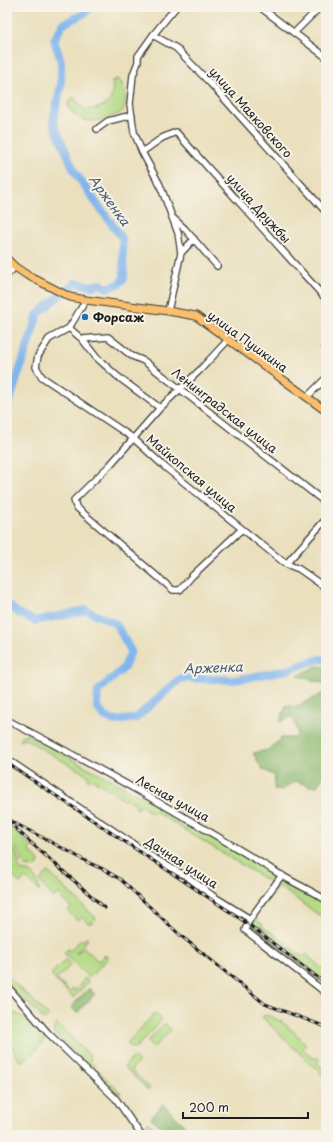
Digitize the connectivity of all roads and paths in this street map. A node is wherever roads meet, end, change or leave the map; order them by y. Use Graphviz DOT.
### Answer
graph roads {
  1 [pos="176,7"];
  2 [pos="260,7"];
  3 [pos="320,7"];
  4 [pos="294,33"];
  5 [pos="153,35"];
  6 [pos="326,57"];
  7 [pos="132,115"];
  8 [pos="97,129"];
  9 [pos="142,152"];
  10 [pos="326,212"];
  11 [pos="173,218"];
  12 [pos="194,239"];
  13 [pos="181,253"];
  14 [pos="7,259"];
  15 [pos="217,266"];
  16 [pos="15,267"];
  17 [pos="7,275"];
  18 [pos="326,299"];
  19 [pos="86,300"];
  20 [pos="168,311"];
  21 [pos="69,328"];
  22 [pos="82,339"];
  23 [pos="326,339"];
  24 [pos="228,340"];
  25 [pos="326,348"];
  26 [pos="326,378"];
  27 [pos="180,389"];
  28 [pos="307,397"];
  29 [pos="160,408"];
  30 [pos="326,411"];
  31 [pos="133,438"];
  32 [pos="326,503"];
  33 [pos="326,519"];
  34 [pos="242,529"];
  35 [pos="286,564"];
  36 [pos="326,588"];
  37 [pos="7,720"];
  38 [pos="7,760"];
  39 [pos="282,875"];
  40 [pos="326,900"];
  41 [pos="250,919"];
  42 [pos="7,986"];
  43 [pos="326,993"];
  44 [pos="141,1135"];
  1 -- 5 [label="street"];
  2 -- 4 [label="street"];
  3 -- 4 [label="street"];
  4 -- 6 [label="street"];
  5 -- 7 [label="street"];
  5 -- 10 [label="street, улица Маяковского"];
  7 -- 8 [label="street"];
  7 -- 9 [label="street"];
  9 -- 11 [label="street"];
  9 -- 18 [label="street, улица Дружбы"];
  11 -- 12 [label="street"];
  11 -- 13 [label="street"];
  12 -- 13 [label="street"];
  12 -- 15 [label="street"];
  13 -- 20 [label="street"];
  14 -- 16 [label="main road, улица Пушкина"];
  16 -- 17 [label="street"];
  16 -- 19 [label="main road, улица Пушкина"];
  19 -- 20 [label="main road, улица Пушкина"];
  19 -- 21 [label="street"];
  20 -- 24 [label="main road, улица Пушкина"];
  21 -- 22 [label="street"];
  21 -- 31 [label="street, Майкопская улица"];
  22 -- 27 [label="street, Ленинградская улица"];
  22 -- 29 [label="street"];
  23 -- 25 [label="street"];
  24 -- 27 [label="street"];
  24 -- 28 [label="main road, улица Пушкина"];
  26 -- 28 [label="street"];
  27 -- 29 [label="street"];
  27 -- 32 [label="street, Ленинградская улица"];
  28 -- 30 [label="main road, улица Пушкина"];
  29 -- 31 [label="street"];
  31 -- 34 [label="street, Майкопская улица"];
  31 -- 34 [label="street"];
  33 -- 35 [label="street"];
  34 -- 35 [label="street, Майкопская улица"];
  35 -- 36 [label="street, Майкопская улица"];
  37 -- 39 [label="street, Лесная улица"];
  38 -- 41 [label="street, Дачная улица"];
  39 -- 40 [label="street, Лесная улица"];
  39 -- 41 [label="street"];
  41 -- 43 [label="street"];
  42 -- 44 [label="street"];
}
